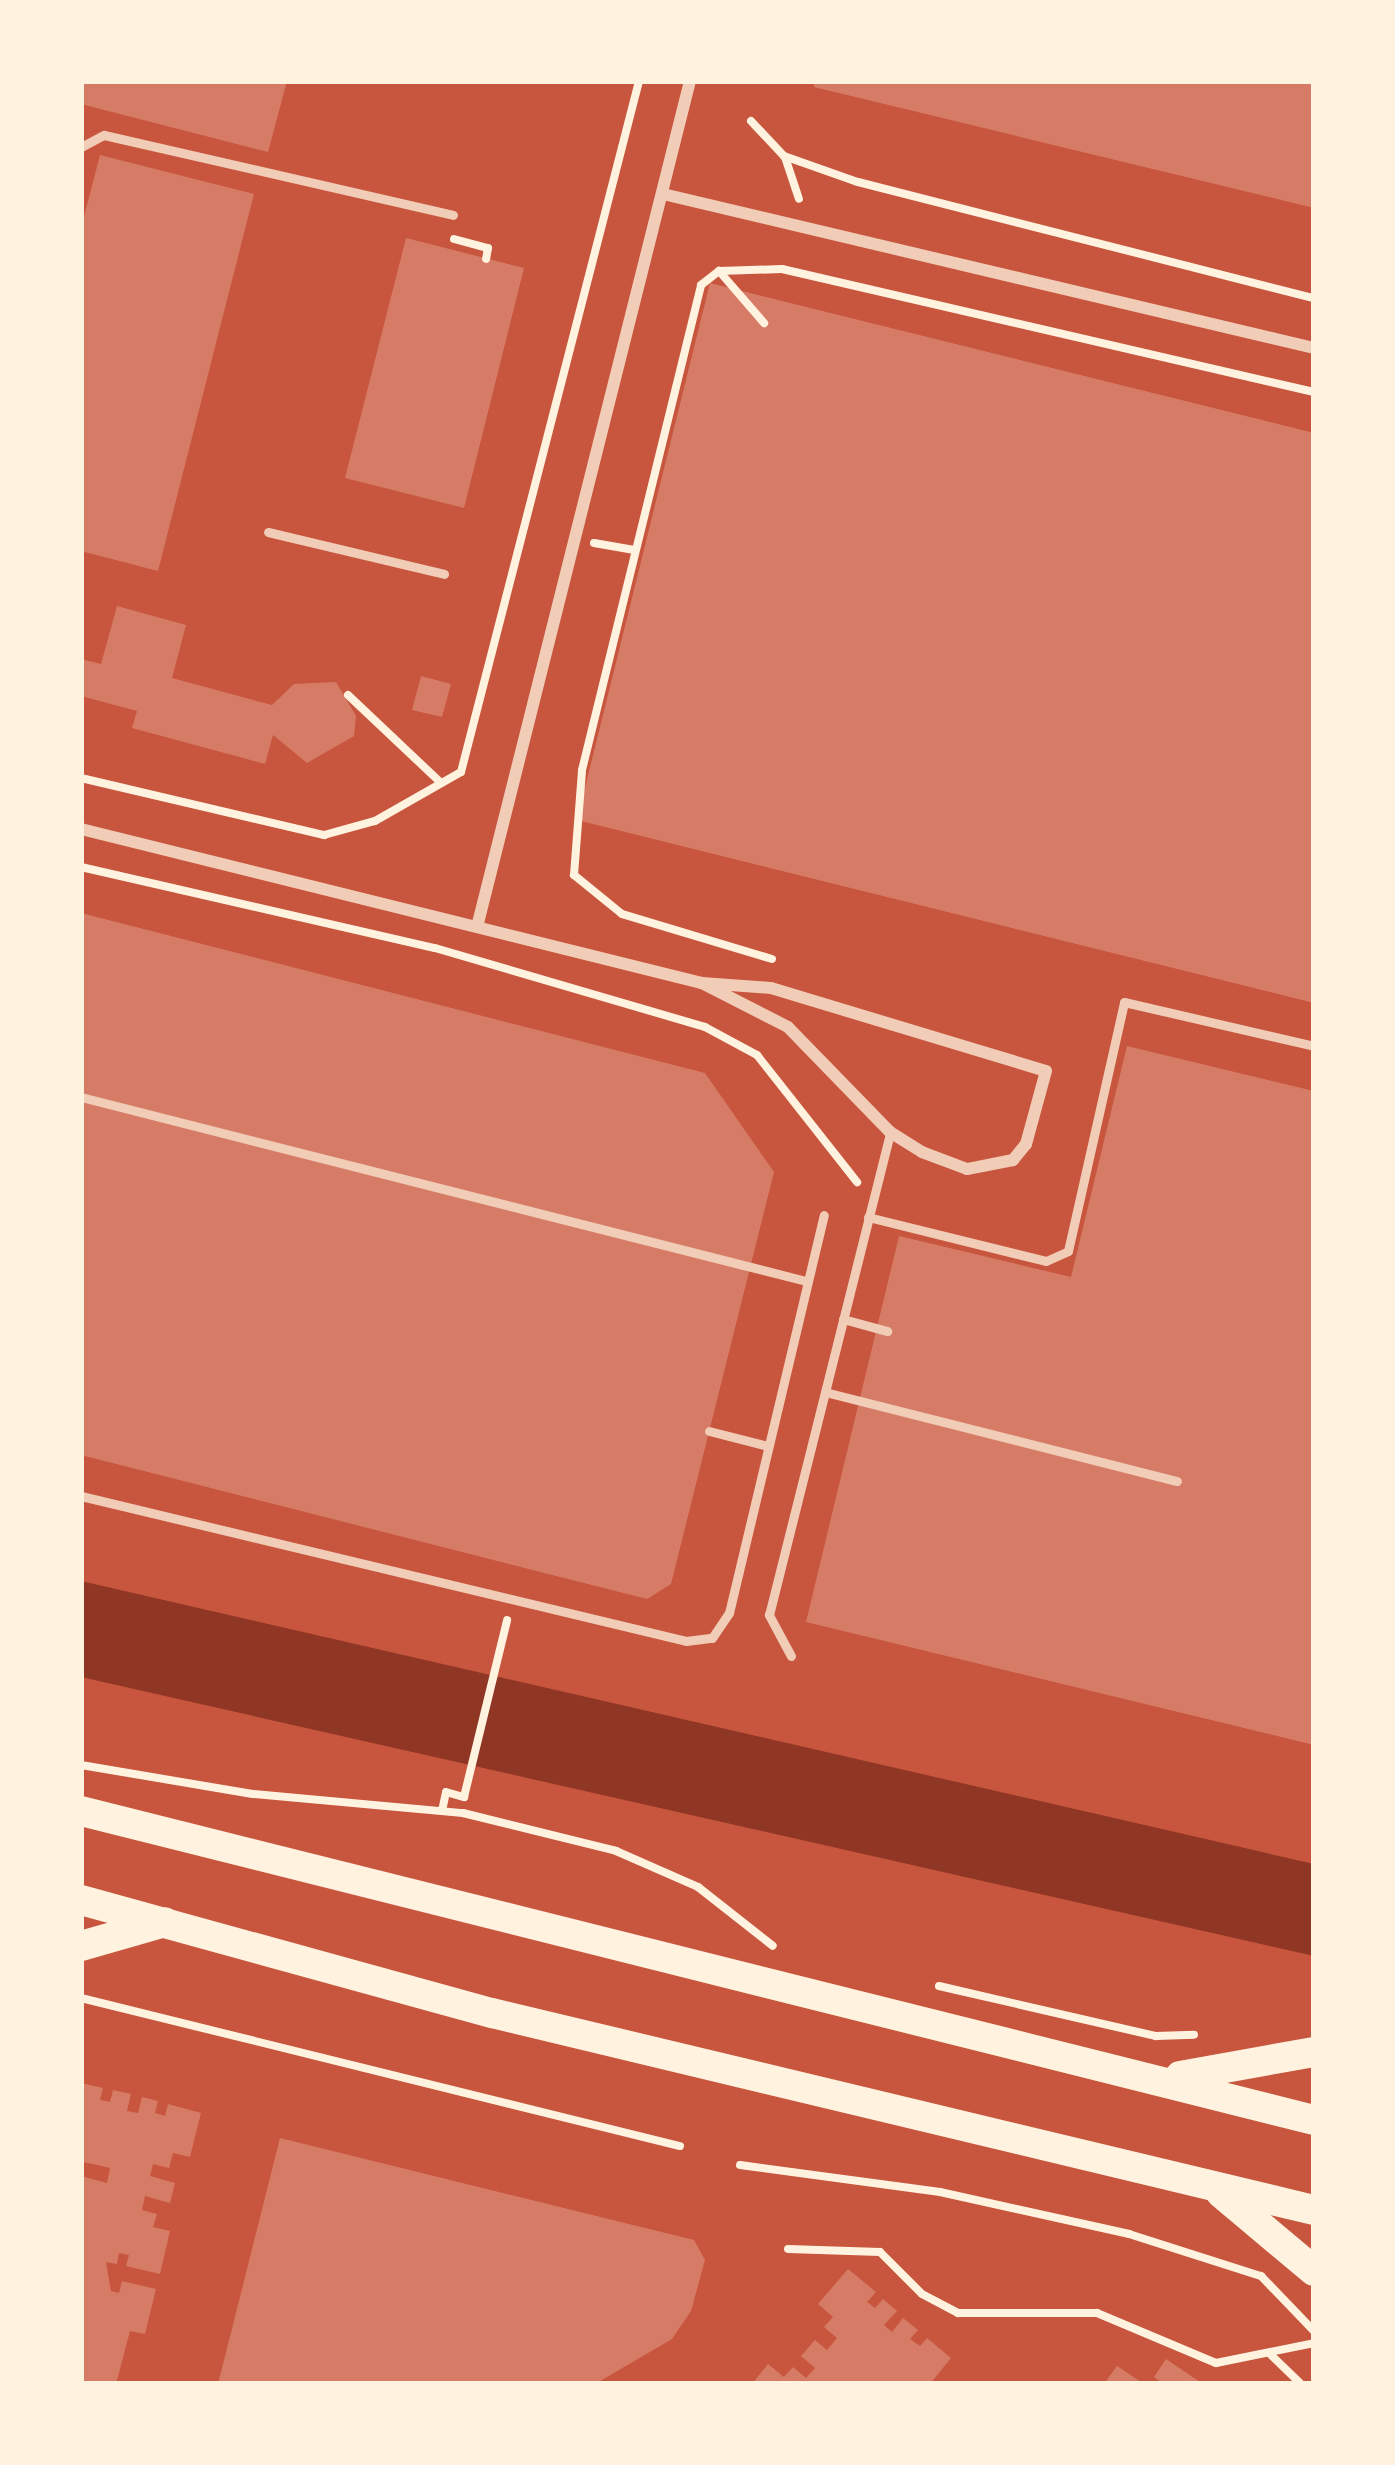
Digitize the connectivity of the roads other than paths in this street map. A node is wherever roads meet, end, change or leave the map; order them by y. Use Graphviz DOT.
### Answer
graph roads {
  1 [pos="690,81"];
  2 [pos="81,147"];
  3 [pos="663,194"];
  4 [pos="453,215"];
  5 [pos="1314,348"];
  6 [pos="268,532"];
  7 [pos="444,574"];
  8 [pos="81,829"];
  9 [pos="477,927"];
  10 [pos="701,983"];
  11 [pos="1314,1046"];
  12 [pos="81,1097"];
  13 [pos="890,1132"];
  14 [pos="824,1215"];
  15 [pos="868,1217"];
  16 [pos="806,1281"];
  17 [pos="843,1319"];
  18 [pos="887,1330"];
  19 [pos="825,1392"];
  20 [pos="709,1431"];
  21 [pos="768,1446"];
  22 [pos="1177,1481"];
  23 [pos="81,1496"];
  24 [pos="791,1656"];
  25 [pos="81,1811"];
  26 [pos="81,1900"];
  27 [pos="165,1922"];
  28 [pos="81,1946"];
  29 [pos="1314,2052"];
  30 [pos="1168,2078"];
  31 [pos="1314,2120"];
  32 [pos="1211,2186"];
  33 [pos="1314,2210"];
  34 [pos="1314,2271"];
  1 -- 3 [label="street"];
  2 -- 4 [label="lane"];
  3 -- 5 [label="street"];
  3 -- 9 [label="street"];
  6 -- 7 [label="lane"];
  8 -- 9 [label="street"];
  9 -- 10 [label="street"];
  10 -- 13 [label="street"];
  10 -- 13 [label="street"];
  11 -- 15 [label="lane"];
  12 -- 16 [label="lane"];
  13 -- 15 [label="lane"];
  14 -- 16 [label="lane"];
  15 -- 17 [label="lane"];
  16 -- 21 [label="lane"];
  17 -- 18 [label="lane"];
  17 -- 19 [label="lane"];
  19 -- 22 [label="lane"];
  19 -- 24 [label="lane"];
  20 -- 21 [label="lane"];
  21 -- 23 [label="lane"];
  25 -- 30 [label="main road"];
  26 -- 27 [label="main road"];
  27 -- 28 [label="main road"];
  27 -- 32 [label="main road"];
  29 -- 30 [label="main road"];
  30 -- 31 [label="main road"];
  32 -- 33 [label="main road"];
  32 -- 34 [label="main road"];
}
